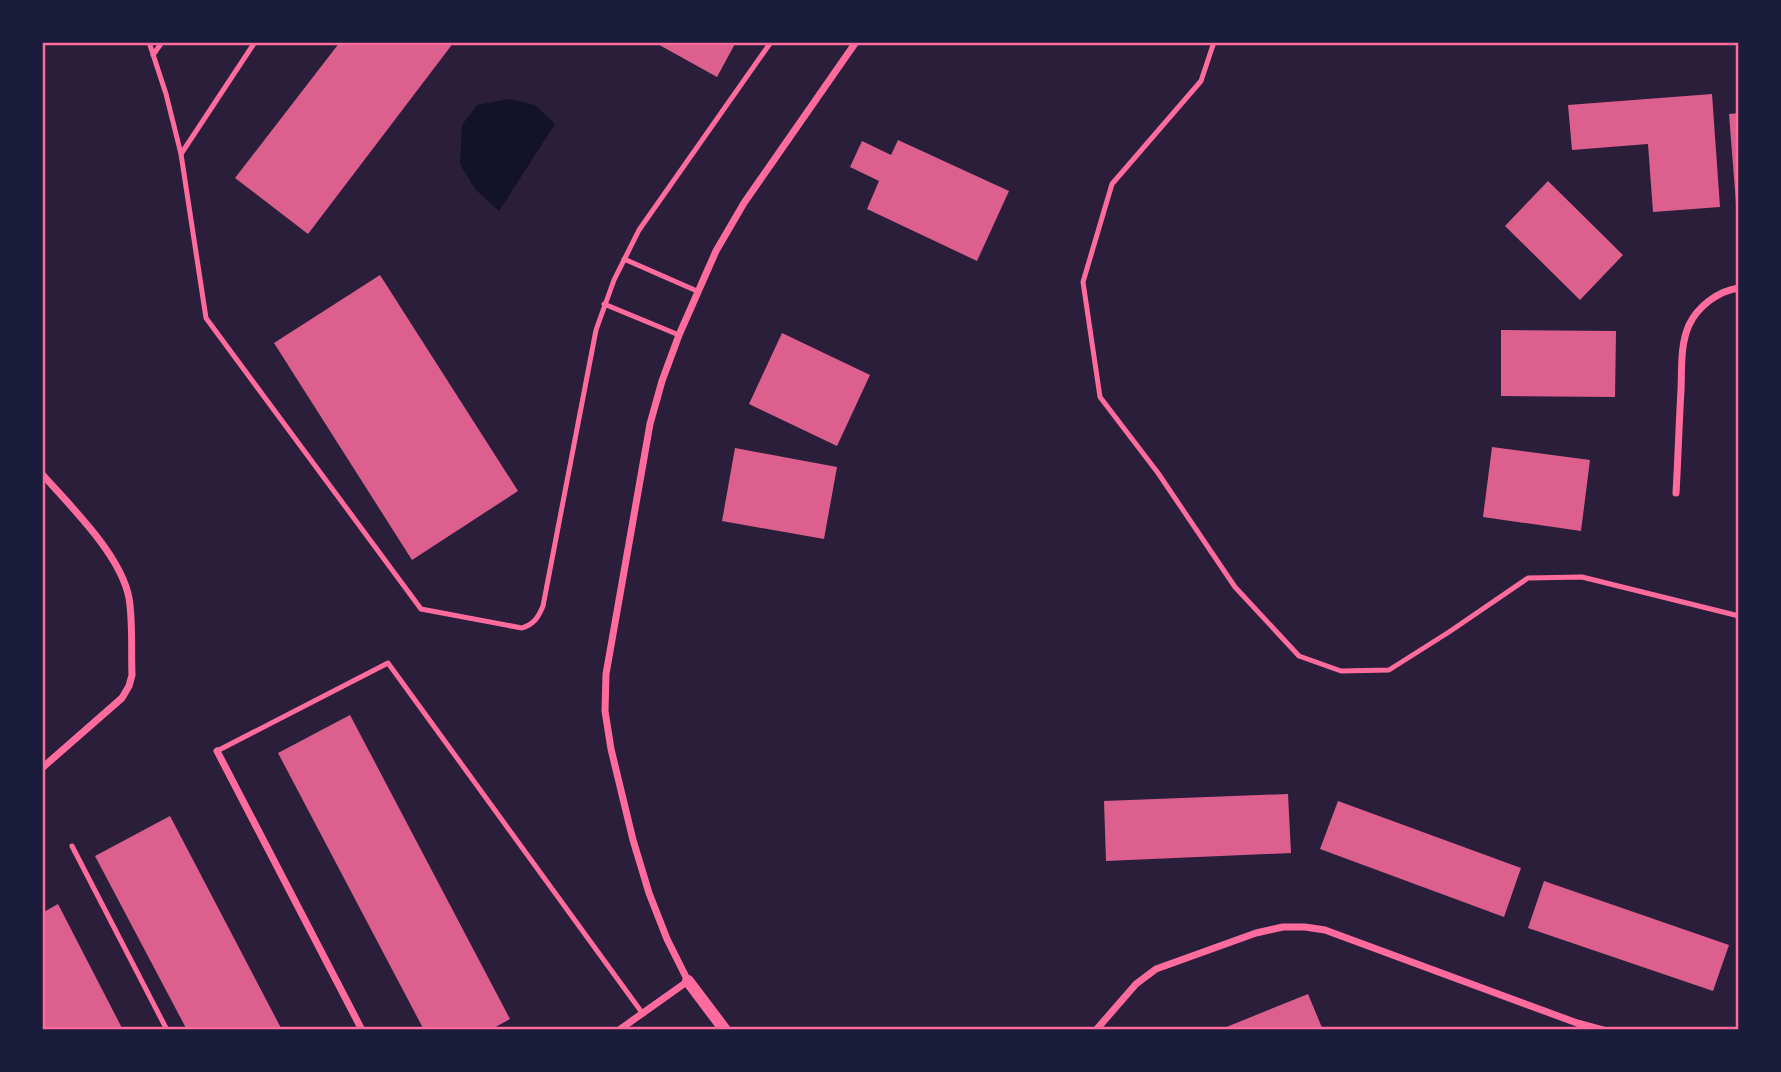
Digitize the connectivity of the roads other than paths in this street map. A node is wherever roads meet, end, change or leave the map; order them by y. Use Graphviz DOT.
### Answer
graph roads {
  1 [pos="149,42"];
  2 [pos="162,42"];
  3 [pos="255,42"];
  4 [pos="771,42"];
  5 [pos="856,42"];
  6 [pos="1214,42"];
  7 [pos="153,55"];
  8 [pos="181,153"];
  9 [pos="624,259"];
  10 [pos="1739,288"];
  11 [pos="697,290"];
  12 [pos="604,304"];
  13 [pos="679,335"];
  14 [pos="42,474"];
  15 [pos="1676,493"];
  16 [pos="1739,616"];
  17 [pos="217,751"];
  18 [pos="42,768"];
  19 [pos="72,846"];
  20 [pos="688,981"];
  21 [pos="643,1014"];
  22 [pos="167,1030"];
  23 [pos="362,1030"];
  24 [pos="619,1030"];
  25 [pos="724,1030"];
  26 [pos="1096,1030"];
  27 [pos="1603,1030"];
  1 -- 7 [label="lane"];
  2 -- 7 [label="lane"];
  3 -- 8 [label="lane"];
  4 -- 9 [label="lane"];
  5 -- 11 [label="street"];
  6 -- 16 [label="lane"];
  7 -- 8 [label="lane"];
  8 -- 12 [label="lane"];
  9 -- 11 [label="lane"];
  9 -- 12 [label="lane"];
  10 -- 15 [label="street"];
  11 -- 13 [label="street"];
  12 -- 13 [label="lane"];
  13 -- 20 [label="street"];
  14 -- 18 [label="street"];
  17 -- 21 [label="lane"];
  17 -- 23 [label="street"];
  19 -- 22 [label="lane"];
  20 -- 21 [label="street"];
  20 -- 25 [label="street"];
  21 -- 24 [label="street"];
  26 -- 27 [label="street"];
}
